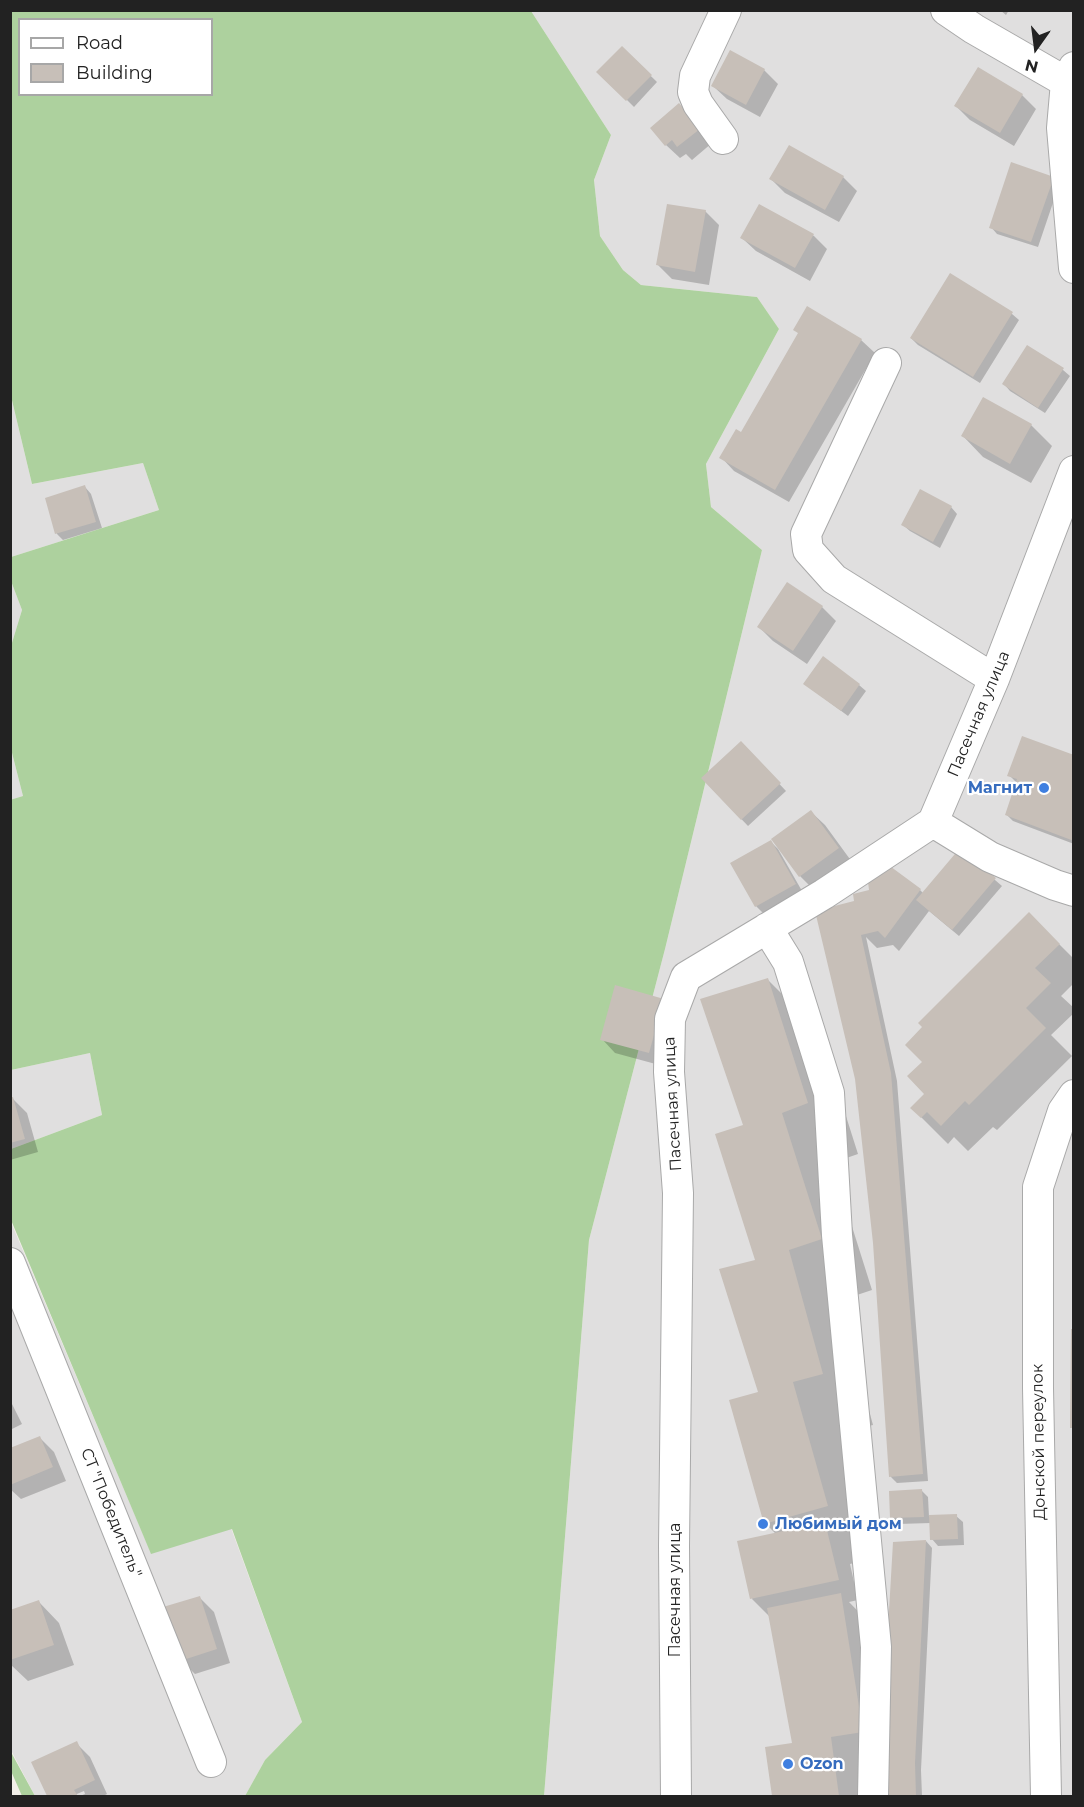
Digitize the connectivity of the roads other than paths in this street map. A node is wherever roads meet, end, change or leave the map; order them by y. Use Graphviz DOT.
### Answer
graph roads {
  1 [pos="726,10"];
  2 [pos="946,10"];
  3 [pos="1070,75"];
  4 [pos="723,139"];
  5 [pos="1074,268"];
  6 [pos="886,363"];
  7 [pos="1074,471"];
  8 [pos="994,680"];
  9 [pos="933,822"];
  10 [pos="1067,884"];
  11 [pos="767,928"];
  12 [pos="1074,1095"];
  13 [pos="10,1263"];
  14 [pos="211,1762"];
  15 [pos="676,1797"];
  16 [pos="873,1797"];
  17 [pos="1046,1797"];
  1 -- 4 [label="street"];
  2 -- 3 [label="street"];
  3 -- 5 [label="street"];
  6 -- 8 [label="street"];
  7 -- 8 [label="street, Пасечная улица"];
  8 -- 9 [label="street, Пасечная улица"];
  9 -- 10 [label="street"];
  9 -- 11 [label="street, Пасечная улица"];
  11 -- 15 [label="street, Пасечная улица"];
  11 -- 16 [label="street"];
  12 -- 17 [label="street, Донской переулок"];
  13 -- 14 [label="street, СТ \"Победитель\""];
}
